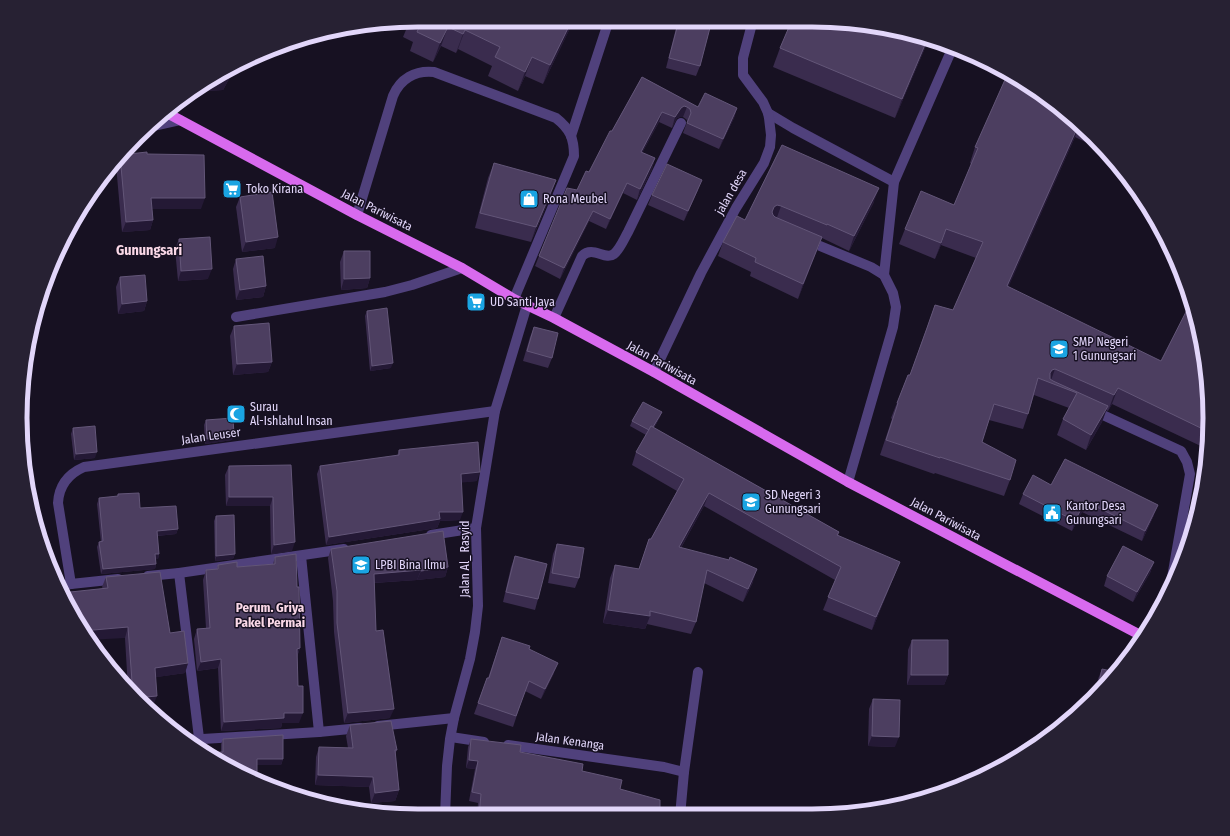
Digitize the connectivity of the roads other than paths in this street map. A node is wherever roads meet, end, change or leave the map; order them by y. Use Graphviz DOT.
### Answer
graph roads {
  1 [pos="607,27"];
  2 [pos="751,27"];
  3 [pos="950,53"];
  4 [pos="768,113"];
  5 [pos="171,115"];
  6 [pos="180,120"];
  7 [pos="681,122"];
  8 [pos="159,125"];
  9 [pos="571,136"];
  10 [pos="894,182"];
  11 [pos="357,215"];
  12 [pos="801,238"];
  13 [pos="462,268"];
  14 [pos="884,275"];
  15 [pos="514,299"];
  16 [pos="527,305"];
  17 [pos="236,317"];
  18 [pos="554,318"];
  19 [pos="654,372"];
  20 [pos="1086,408"];
  21 [pos="495,411"];
  22 [pos="848,482"];
  23 [pos="476,528"];
  24 [pos="423,536"];
  25 [pos="354,547"];
  26 [pos="301,556"];
  27 [pos="1174,565"];
  28 [pos="179,572"];
  29 [pos="140,577"];
  30 [pos="125,578"];
  31 [pos="71,584"];
  32 [pos="64,585"];
  33 [pos="1138,633"];
  34 [pos="698,672"];
  35 [pos="454,718"];
  36 [pos="319,732"];
  37 [pos="451,737"];
  38 [pos="199,738"];
  39 [pos="195,739"];
  40 [pos="684,772"];
  41 [pos="445,809"];
  42 [pos="681,809"];
  1 -- 9 [label="street"];
  2 -- 4 [label="street, jalan desa"];
  3 -- 10 [label="street"];
  4 -- 10 [label="street"];
  4 -- 19 [label="street, jalan desa"];
  5 -- 6 [label="main road, Jalan Pariwisata"];
  6 -- 8 [label="street"];
  6 -- 11 [label="main road, Jalan Pariwisata"];
  7 -- 18 [label="street"];
  9 -- 11 [label="street"];
  9 -- 15 [label="street"];
  10 -- 14 [label="street"];
  11 -- 13 [label="main road, Jalan Pariwisata"];
  12 -- 14 [label="street"];
  13 -- 15 [label="main road, Jalan Pariwisata"];
  13 -- 17 [label="street"];
  14 -- 22 [label="street"];
  15 -- 16 [label="main road, Jalan Pariwisata"];
  16 -- 18 [label="main road, Jalan Pariwisata"];
  16 -- 21 [label="street, Jalan Al_ Rasyid"];
  18 -- 19 [label="main road, Jalan Pariwisata"];
  19 -- 22 [label="main road, Jalan Pariwisata"];
  20 -- 27 [label="street"];
  21 -- 23 [label="street, Jalan Al_ Rasyid"];
  21 -- 31 [label="street, Jalan Leuser"];
  22 -- 33 [label="main road, Jalan Pariwisata"];
  23 -- 24 [label="street"];
  23 -- 35 [label="street, Jalan Al_ Rasyid"];
  25 -- 26 [label="street"];
  26 -- 28 [label="street"];
  26 -- 36 [label="street"];
  28 -- 29 [label="street"];
  28 -- 38 [label="street"];
  30 -- 31 [label="street"];
  31 -- 32 [label="street"];
  34 -- 40 [label="street"];
  35 -- 36 [label="street"];
  35 -- 37 [label="street, Jalan Al_ Rasyid"];
  36 -- 38 [label="street"];
  37 -- 40 [label="street, Jalan Kenanga"];
  37 -- 41 [label="street, Jalan Al_ Rasyid"];
  38 -- 39 [label="street"];
  40 -- 42 [label="street"];
}
